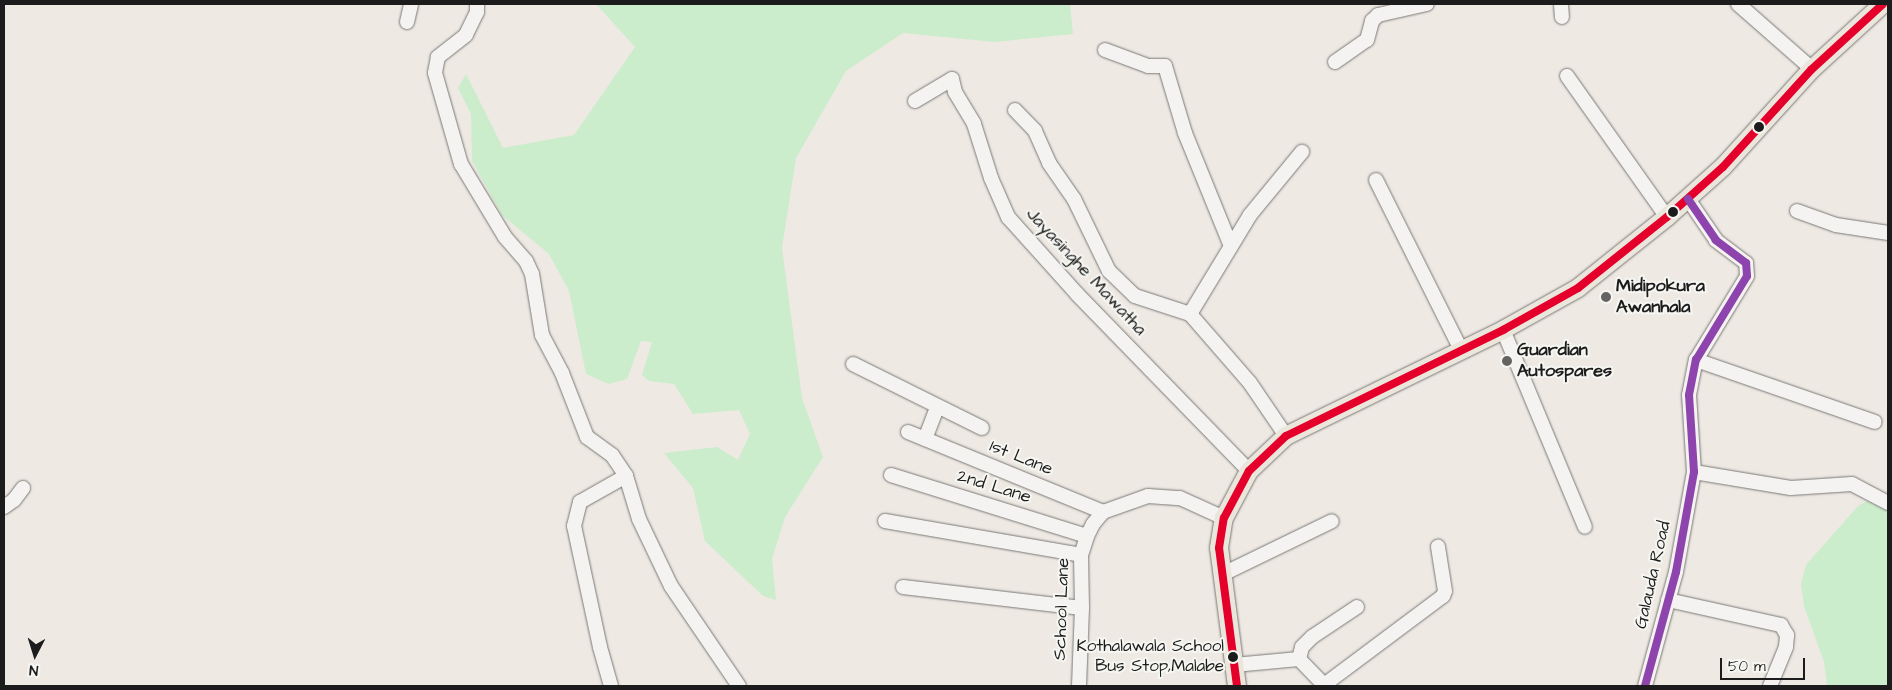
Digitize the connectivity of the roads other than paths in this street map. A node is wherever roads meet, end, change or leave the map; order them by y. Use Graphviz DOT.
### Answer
graph roads {
  1 [pos="411,4"];
  2 [pos="477,4"];
  3 [pos="1427,4"];
  4 [pos="1738,4"];
  5 [pos="1883,4"];
  6 [pos="407,22"];
  7 [pos="1105,50"];
  8 [pos="1335,62"];
  9 [pos="1812,69"];
  10 [pos="1567,76"];
  11 [pos="915,101"];
  12 [pos="1015,110"];
  13 [pos="1302,152"];
  14 [pos="1376,180"];
  15 [pos="1688,199"];
  16 [pos="1797,211"];
  17 [pos="1667,217"];
  18 [pos="1888,233"];
  19 [pos="1230,244"];
  20 [pos="1190,314"];
  21 [pos="1503,330"];
  22 [pos="1461,350"];
  23 [pos="1696,360"];
  24 [pos="853,364"];
  25 [pos="937,407"];
  26 [pos="1876,422"];
  27 [pos="982,428"];
  28 [pos="908,432"];
  29 [pos="1286,436"];
  30 [pos="924,439"];
  31 [pos="1249,471"];
  32 [pos="1694,472"];
  33 [pos="891,475"];
  34 [pos="626,476"];
  35 [pos="23,488"];
  36 [pos="1888,502"];
  37 [pos="4,507"];
  38 [pos="1103,512"];
  39 [pos="1224,518"];
  40 [pos="884,521"];
  41 [pos="1332,521"];
  42 [pos="1585,527"];
  43 [pos="1087,536"];
  44 [pos="1438,547"];
  45 [pos="1081,556"];
  46 [pos="1221,575"];
  47 [pos="903,587"];
  48 [pos="1668,600"];
  49 [pos="1357,607"];
  50 [pos="1082,608"];
  51 [pos="1299,659"];
  52 [pos="1234,665"];
  53 [pos="611,686"];
  54 [pos="739,686"];
  55 [pos="1078,686"];
  56 [pos="1237,686"];
  57 [pos="1325,686"];
  58 [pos="1646,686"];
  59 [pos="1770,686"];
  1 -- 6 [label="street"];
  2 -- 34 [label="street"];
  3 -- 8 [label="street"];
  4 -- 9 [label="street"];
  5 -- 9 [label="main road"];
  7 -- 19 [label="street"];
  9 -- 15 [label="main road"];
  10 -- 17 [label="street"];
  11 -- 31 [label="street, Jayasinghe Mawatha"];
  12 -- 20 [label="street"];
  13 -- 19 [label="street"];
  14 -- 22 [label="street"];
  15 -- 17 [label="main road"];
  15 -- 23 [label="street, Galauda Road"];
  16 -- 18 [label="street"];
  17 -- 21 [label="main road"];
  19 -- 20 [label="street"];
  20 -- 29 [label="street"];
  21 -- 22 [label="main road"];
  21 -- 42 [label="street"];
  22 -- 29 [label="main road"];
  23 -- 26 [label="street"];
  23 -- 32 [label="street, Galauda Road"];
  24 -- 25 [label="street, 1st Lane"];
  25 -- 27 [label="street, 1st Lane"];
  25 -- 30 [label="street"];
  28 -- 30 [label="street, 1st Lane"];
  29 -- 31 [label="main road"];
  30 -- 38 [label="street, 1st Lane"];
  31 -- 39 [label="main road"];
  32 -- 36 [label="street"];
  32 -- 48 [label="street, Galauda Road"];
  33 -- 43 [label="street, 2nd Lane"];
  34 -- 53 [label="street"];
  34 -- 54 [label="street"];
  35 -- 37 [label="street"];
  38 -- 39 [label="street"];
  38 -- 43 [label="street, School Lane"];
  39 -- 46 [label="main road"];
  40 -- 45 [label="street"];
  41 -- 46 [label="street"];
  43 -- 45 [label="street, School Lane"];
  44 -- 57 [label="street"];
  45 -- 50 [label="street, School Lane"];
  46 -- 52 [label="main road"];
  47 -- 50 [label="street"];
  48 -- 58 [label="street, Galauda Road"];
  48 -- 59 [label="street"];
  49 -- 51 [label="street"];
  50 -- 55 [label="street, School Lane"];
  51 -- 52 [label="street"];
  51 -- 57 [label="street"];
  52 -- 56 [label="main road"];
}
